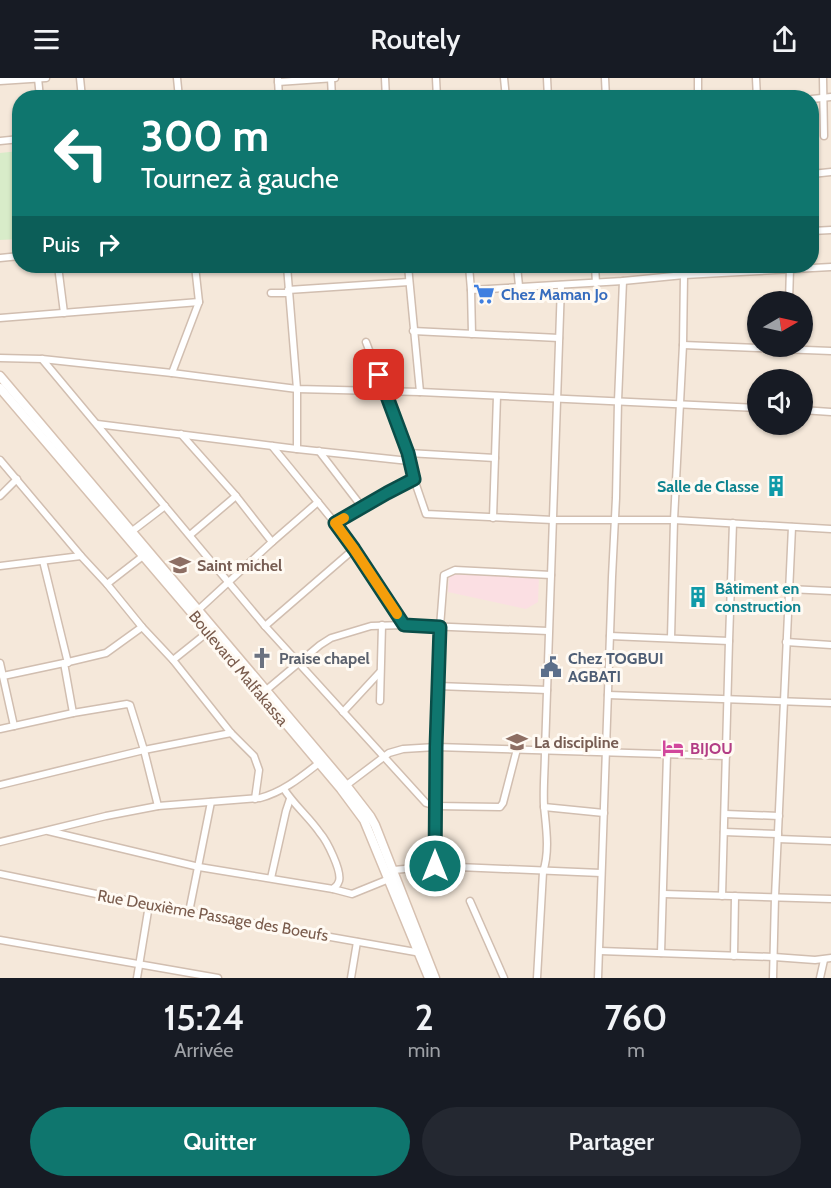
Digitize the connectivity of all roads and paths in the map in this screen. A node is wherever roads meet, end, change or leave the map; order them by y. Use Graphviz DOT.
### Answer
graph roads {
  1 [pos="38,78"];
  2 [pos="46,78"];
  3 [pos="332,78"];
  4 [pos="823,78"];
  5 [pos="278,80"];
  6 [pos="0,81"];
  7 [pos="831,97"];
  8 [pos="819,98"];
  9 [pos="823,98"];
  10 [pos="824,136"];
  11 [pos="59,273"];
  12 [pos="196,273"];
  13 [pos="287,273"];
  14 [pos="408,273"];
  15 [pos="469,273"];
  16 [pos="518,273"];
  17 [pos="595,273"];
  18 [pos="713,273"];
  19 [pos="790,273"];
  20 [pos="704,274"];
  21 [pos="684,275"];
  22 [pos="623,281"];
  23 [pos="409,282"];
  24 [pos="596,283"];
  25 [pos="561,285"];
  26 [pos="519,286"];
  27 [pos="471,290"];
  28 [pos="288,291"];
  29 [pos="789,291"];
  30 [pos="271,293"];
  31 [pos="199,302"];
  32 [pos="64,313"];
  33 [pos="0,318"];
  34 [pos="413,332"];
  35 [pos="472,334"];
  36 [pos="559,338"];
  37 [pos="366,342"];
  38 [pos="683,345"];
  39 [pos="747,346"];
  40 [pos="813,349"];
  41 [pos="831,351"];
  42 [pos="3,358"];
  43 [pos="42,359"];
  44 [pos="0,364"];
  45 [pos="172,373"];
  46 [pos="0,376"];
  47 [pos="0,388"];
  48 [pos="297,389"];
  49 [pos="386,392"];
  50 [pos="420,392"];
  51 [pos="497,396"];
  52 [pos="557,398"];
  53 [pos="618,401"];
  54 [pos="679,403"];
  55 [pos="747,407"];
  56 [pos="813,411"];
  57 [pos="831,412"];
  58 [pos="96,424"];
  59 [pos="181,434"];
  60 [pos="272,446"];
  61 [pos="297,449"];
  62 [pos="319,451"];
  63 [pos="408,453"];
  64 [pos="495,458"];
  65 [pos="0,460"];
  66 [pos="409,461"];
  67 [pos="414,479"];
  68 [pos="17,480"];
  69 [pos="0,496"];
  70 [pos="236,496"];
  71 [pos="318,502"];
  72 [pos="165,506"];
  73 [pos="362,507"];
  74 [pos="493,518"];
  75 [pos="552,520"];
  76 [pos="615,520"];
  77 [pos="674,520"];
  78 [pos="335,523"];
  79 [pos="733,523"];
  80 [pos="792,527"];
  81 [pos="831,529"];
  82 [pos="131,532"];
  83 [pos="190,535"];
  84 [pos="272,542"];
  85 [pos="354,549"];
  86 [pos="81,556"];
  87 [pos="143,556"];
  88 [pos="43,561"];
  89 [pos="0,566"];
  90 [pos="551,574"];
  91 [pos="229,582"];
  92 [pos="107,584"];
  93 [pos="788,589"];
  94 [pos="831,591"];
  95 [pos="196,612"];
  96 [pos="382,624"];
  97 [pos="404,625"];
  98 [pos="265,626"];
  99 [pos="142,627"];
  100 [pos="440,627"];
  101 [pos="549,631"];
  102 [pos="208,632"];
  103 [pos="610,636"];
  104 [pos="671,638"];
  105 [pos="729,641"];
  106 [pos="786,642"];
  107 [pos="831,645"];
  108 [pos="173,660"];
  109 [pos="0,663"];
  110 [pos="66,663"];
  111 [pos="299,664"];
  112 [pos="381,671"];
  113 [pos="3,676"];
  114 [pos="438,686"];
  115 [pos="547,690"];
  116 [pos="264,692"];
  117 [pos="608,695"];
  118 [pos="728,700"];
  119 [pos="380,701"];
  120 [pos="784,701"];
  121 [pos="831,703"];
  122 [pos="343,712"];
  123 [pos="73,713"];
  124 [pos="14,726"];
  125 [pos="0,729"];
  126 [pos="231,733"];
  127 [pos="436,747"];
  128 [pos="517,749"];
  129 [pos="144,750"];
  130 [pos="545,750"];
  131 [pos="607,753"];
  132 [pos="667,755"];
  133 [pos="383,756"];
  134 [pos="726,756"];
  135 [pos="319,763"];
  136 [pos="0,785"];
  137 [pos="343,787"];
  138 [pos="284,789"];
  139 [pos="255,799"];
  140 [pos="290,799"];
  141 [pos="211,802"];
  142 [pos="158,806"];
  143 [pos="436,806"];
  144 [pos="544,807"];
  145 [pos="604,813"];
  146 [pos="725,814"];
  147 [pos="779,816"];
  148 [pos="48,831"];
  149 [pos="724,831"];
  150 [pos="778,837"];
  151 [pos="831,841"];
  152 [pos="0,842"];
  153 [pos="435,866"];
  154 [pos="199,867"];
  155 [pos="394,870"];
  156 [pos="543,872"];
  157 [pos="601,873"];
  158 [pos="0,874"];
  159 [pos="271,878"];
  160 [pos="389,879"];
  161 [pos="333,889"];
  162 [pos="664,894"];
  163 [pos="722,896"];
  164 [pos="735,896"];
  165 [pos="775,897"];
  166 [pos="831,899"];
  167 [pos="470,901"];
  168 [pos="149,905"];
  169 [pos="189,912"];
  170 [pos="0,940"];
  171 [pos="357,942"];
  172 [pos="600,951"];
  173 [pos="661,953"];
  174 [pos="422,954"];
  175 [pos="734,956"];
  176 [pos="774,957"];
  177 [pos="828,959"];
  178 [pos="139,964"];
  179 [pos="137,978"];
  180 [pos="218,978"];
  181 [pos="351,978"];
  182 [pos="429,978"];
  183 [pos="435,978"];
  184 [pos="504,978"];
  185 [pos="537,978"];
  186 [pos="598,978"];
  187 [pos="773,978"];
  188 [pos="820,978"];
  1 -- 2 [label="street"];
  1 -- 6 [label="street"];
  3 -- 5 [label="street"];
  4 -- 9 [label="street"];
  7 -- 9 [label="street"];
  8 -- 9 [label="street"];
  9 -- 10 [label="street"];
  11 -- 32 [label="street"];
  12 -- 31 [label="street"];
  13 -- 28 [label="street"];
  14 -- 23 [label="street"];
  15 -- 27 [label="street"];
  16 -- 26 [label="street"];
  17 -- 24 [label="street"];
  18 -- 20 [label="street"];
  19 -- 29 [label="street"];
  20 -- 21 [label="street"];
  21 -- 22 [label="street"];
  21 -- 38 [label="street"];
  22 -- 24 [label="street"];
  22 -- 53 [label="street"];
  23 -- 28 [label="street"];
  23 -- 34 [label="street"];
  24 -- 25 [label="street"];
  25 -- 26 [label="street"];
  25 -- 36 [label="street"];
  26 -- 27 [label="street"];
  27 -- 35 [label="street"];
  28 -- 30 [label="street"];
  28 -- 48 [label="street"];
  31 -- 32 [label="street"];
  31 -- 45 [label="street"];
  32 -- 33 [label="street"];
  34 -- 35 [label="street"];
  34 -- 50 [label="street"];
  35 -- 36 [label="street"];
  36 -- 52 [label="street"];
  37 -- 49 [label="street"];
  38 -- 39 [label="street"];
  38 -- 54 [label="street"];
  40 -- 41 [label="street"];
  42 -- 43 [label="street"];
  42 -- 44 [label="street"];
  43 -- 45 [label="street"];
  43 -- 58 [label="street"];
  45 -- 48 [label="street"];
  46 -- 82 [label="main road, Boulevard Malfakassa"];
  47 -- 87 [label="main road, Boulevard Malfakassa"];
  48 -- 49 [label="street"];
  48 -- 61 [label="street"];
  49 -- 50 [label="street"];
  49 -- 63 [label="street"];
  50 -- 51 [label="street"];
  51 -- 52 [label="street"];
  51 -- 64 [label="street"];
  52 -- 53 [label="street"];
  52 -- 75 [label="street"];
  53 -- 54 [label="street"];
  53 -- 76 [label="street"];
  54 -- 55 [label="street"];
  54 -- 77 [label="street"];
  56 -- 57 [label="street"];
  58 -- 59 [label="street"];
  58 -- 72 [label="street"];
  59 -- 60 [label="street"];
  59 -- 70 [label="street"];
  60 -- 61 [label="street"];
  60 -- 71 [label="street"];
  61 -- 62 [label="street"];
  62 -- 66 [label="street"];
  62 -- 73 [label="street"];
  63 -- 64 [label="street"];
  63 -- 66 [label="street"];
  64 -- 74 [label="street"];
  65 -- 68 [label="street"];
  66 -- 67 [label="street"];
  67 -- 73 [label="street"];
  67 -- 74 [label="street"];
  68 -- 69 [label="street"];
  68 -- 86 [label="street"];
  70 -- 83 [label="street"];
  70 -- 84 [label="street"];
  71 -- 78 [label="street"];
  71 -- 84 [label="street"];
  72 -- 82 [label="street"];
  72 -- 83 [label="street"];
  73 -- 78 [label="street"];
  74 -- 75 [label="street"];
  75 -- 76 [label="street"];
  75 -- 90 [label="street"];
  76 -- 77 [label="street"];
  76 -- 103 [label="street"];
  77 -- 79 [label="street"];
  77 -- 104 [label="street"];
  78 -- 85 [label="street"];
  79 -- 80 [label="street"];
  79 -- 105 [label="street"];
  80 -- 81 [label="street"];
  80 -- 93 [label="street"];
  82 -- 95 [label="main road, Boulevard Malfakassa"];
  83 -- 91 [label="street"];
  84 -- 91 [label="street"];
  85 -- 97 [label="street"];
  85 -- 98 [label="street"];
  86 -- 88 [label="street"];
  86 -- 92 [label="street"];
  87 -- 92 [label="street"];
  87 -- 95 [label="main road, Boulevard Malfakassa"];
  88 -- 89 [label="street"];
  88 -- 110 [label="street"];
  90 -- 100 [label="street"];
  90 -- 101 [label="street"];
  91 -- 95 [label="street"];
  91 -- 98 [label="street"];
  92 -- 99 [label="street"];
  93 -- 94 [label="street"];
  93 -- 106 [label="street"];
  95 -- 102 [label="main road, Boulevard Malfakassa"];
  95 -- 116 [label="main road, Boulevard Malfakassa"];
  96 -- 97 [label="street"];
  96 -- 111 [label="street"];
  96 -- 112 [label="street"];
  97 -- 100 [label="street"];
  98 -- 111 [label="street"];
  99 -- 108 [label="street"];
  99 -- 110 [label="street"];
  100 -- 101 [label="street"];
  100 -- 114 [label="street"];
  101 -- 115 [label="street"];
  102 -- 108 [label="street"];
  102 -- 116 [label="main road, Boulevard Malfakassa"];
  103 -- 104 [label="street"];
  103 -- 117 [label="street"];
  104 -- 105 [label="street"];
  105 -- 118 [label="street"];
  106 -- 107 [label="street"];
  106 -- 120 [label="street"];
  108 -- 126 [label="street"];
  109 -- 113 [label="street"];
  110 -- 113 [label="street"];
  110 -- 123 [label="street"];
  111 -- 116 [label="street"];
  111 -- 122 [label="street"];
  112 -- 119 [label="street"];
  112 -- 122 [label="street"];
  113 -- 124 [label="street"];
  114 -- 115 [label="street"];
  114 -- 127 [label="street"];
  115 -- 130 [label="street"];
  116 -- 135 [label="main road, Boulevard Malfakassa"];
  116 -- 137 [label="main road, Boulevard Malfakassa"];
  117 -- 118 [label="street"];
  117 -- 131 [label="street"];
  118 -- 120 [label="street"];
  118 -- 134 [label="street"];
  120 -- 121 [label="street"];
  120 -- 147 [label="street"];
  122 -- 133 [label="street"];
  123 -- 124 [label="street"];
  123 -- 129 [label="street"];
  124 -- 125 [label="street"];
  126 -- 129 [label="street"];
  126 -- 139 [label="street"];
  127 -- 128 [label="street"];
  127 -- 133 [label="street"];
  127 -- 143 [label="street"];
  128 -- 130 [label="street"];
  128 -- 143 [label="street"];
  129 -- 136 [label="street"];
  129 -- 142 [label="street"];
  130 -- 131 [label="street"];
  130 -- 144 [label="street"];
  131 -- 132 [label="street"];
  131 -- 145 [label="street"];
  132 -- 134 [label="street"];
  132 -- 162 [label="street"];
  133 -- 137 [label="street"];
  133 -- 143 [label="street"];
  134 -- 146 [label="street"];
  135 -- 137 [label="main road, Boulevard Malfakassa"];
  135 -- 138 [label="street"];
  137 -- 155 [label="main road, Boulevard Malfakassa"];
  137 -- 160 [label="main road, Boulevard Malfakassa"];
  138 -- 139 [label="street"];
  138 -- 140 [label="street"];
  139 -- 141 [label="street"];
  140 -- 159 [label="street"];
  140 -- 161 [label="street"];
  141 -- 142 [label="street"];
  141 -- 154 [label="street"];
  142 -- 148 [label="street"];
  143 -- 153 [label="street"];
  144 -- 145 [label="street"];
  144 -- 156 [label="street"];
  145 -- 157 [label="street"];
  146 -- 147 [label="street"];
  146 -- 149 [label="street"];
  147 -- 150 [label="street"];
  148 -- 152 [label="street"];
  148 -- 154 [label="street"];
  149 -- 150 [label="street"];
  149 -- 163 [label="street"];
  150 -- 151 [label="street"];
  150 -- 165 [label="street"];
  153 -- 155 [label="street"];
  153 -- 156 [label="street"];
  154 -- 159 [label="street"];
  154 -- 169 [label="street"];
  155 -- 174 [label="main road, Boulevard Malfakassa"];
  156 -- 157 [label="street"];
  156 -- 185 [label="street"];
  157 -- 172 [label="street"];
  158 -- 168 [label="street, Rue Deuxième Passage des Boeufs"];
  159 -- 161 [label="street"];
  160 -- 161 [label="street"];
  160 -- 174 [label="main road, Boulevard Malfakassa"];
  162 -- 163 [label="street"];
  162 -- 173 [label="street"];
  163 -- 164 [label="street"];
  164 -- 165 [label="street"];
  164 -- 175 [label="street"];
  165 -- 166 [label="street"];
  165 -- 176 [label="street"];
  167 -- 184 [label="street"];
  168 -- 169 [label="street, Rue Deuxième Passage des Boeufs"];
  168 -- 178 [label="street"];
  169 -- 171 [label="street, Rue Deuxième Passage des Boeufs"];
  170 -- 178 [label="street"];
  171 -- 174 [label="street, Rue Deuxième Passage des Boeufs"];
  171 -- 181 [label="street"];
  172 -- 173 [label="street"];
  172 -- 186 [label="street"];
  173 -- 175 [label="street"];
  174 -- 182 [label="main road, Boulevard Malfakassa"];
  174 -- 183 [label="main road"];
  175 -- 176 [label="street"];
  176 -- 177 [label="street"];
  176 -- 187 [label="street"];
  177 -- 188 [label="street"];
  178 -- 179 [label="street"];
  178 -- 180 [label="street"];
}
